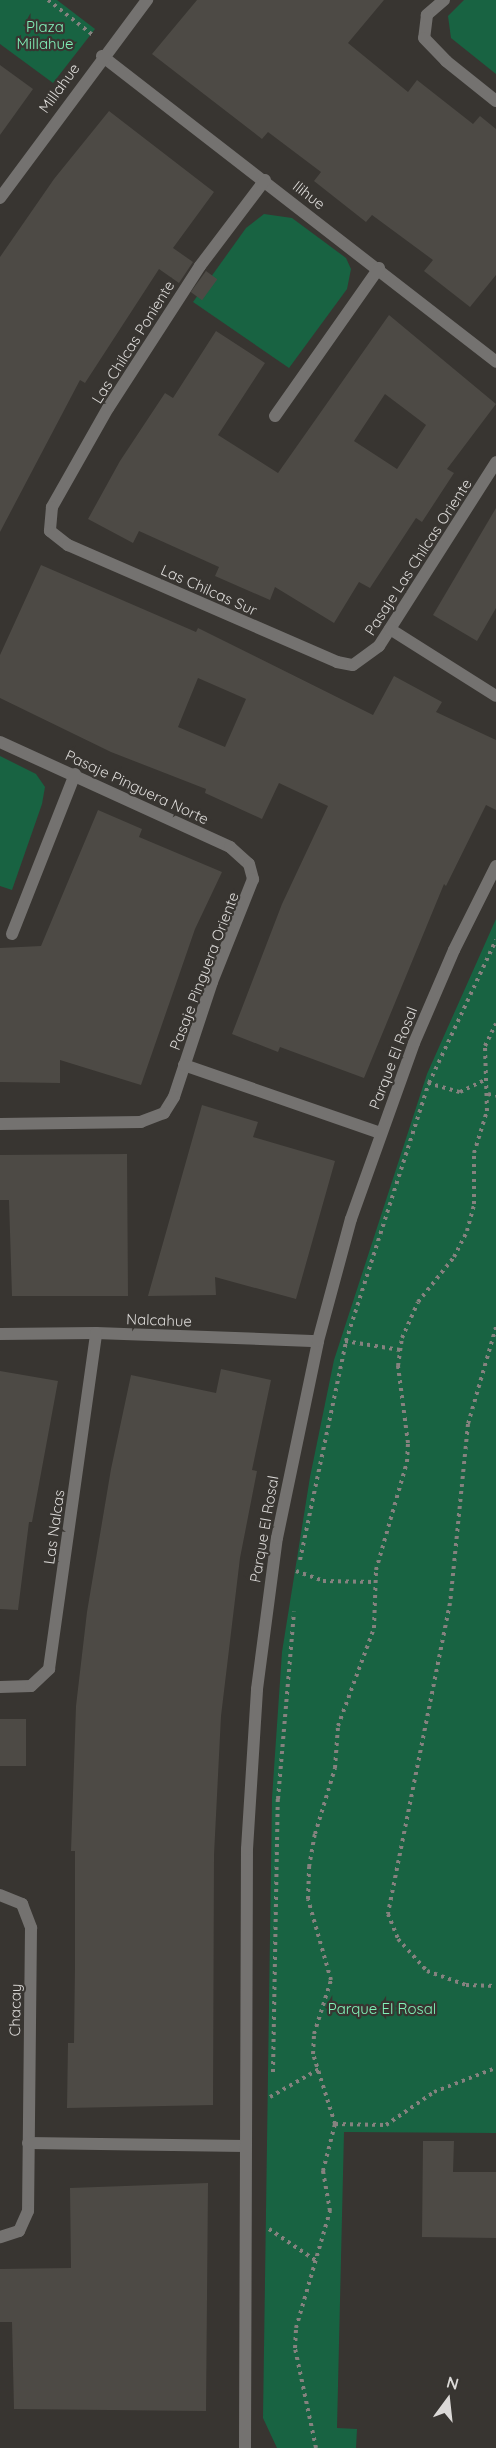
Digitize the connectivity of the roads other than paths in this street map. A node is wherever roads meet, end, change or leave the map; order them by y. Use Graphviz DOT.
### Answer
graph roads {
  1 [pos="147,0"];
  2 [pos="444,0"];
  3 [pos="106,51"];
  4 [pos="496,101"];
  5 [pos="265,180"];
  6 [pos="0,198"];
  7 [pos="379,268"];
  8 [pos="496,362"];
  9 [pos="275,416"];
  10 [pos="496,462"];
  11 [pos="50,531"];
  12 [pos="390,629"];
  13 [pos="360,663"];
  14 [pos="496,696"];
  15 [pos="0,742"];
  16 [pos="75,774"];
  17 [pos="496,866"];
  18 [pos="252,872"];
  19 [pos="12,934"];
  20 [pos="184,1065"];
  21 [pos="0,1124"];
  22 [pos="380,1133"];
  23 [pos="96,1333"];
  24 [pos="0,1334"];
  25 [pos="318,1341"];
  26 [pos="0,1687"];
  27 [pos="0,1895"];
  28 [pos="28,2143"];
  29 [pos="245,2146"];
  30 [pos="0,2237"];
  31 [pos="245,2448"];
  1 -- 3 [label="street, Millahue"];
  2 -- 4 [label="street"];
  3 -- 5 [label="street, Ilihue"];
  3 -- 6 [label="street, Millahue"];
  5 -- 7 [label="street, Ilihue"];
  5 -- 11 [label="street, Las Chilcas Poniente"];
  7 -- 8 [label="street, Ilihue"];
  7 -- 9 [label="street"];
  10 -- 12 [label="street, Pasaje Las Chilcas Oriente"];
  11 -- 13 [label="street, Las Chilcas Sur"];
  12 -- 13 [label="street, Pasaje Las Chilcas Oriente"];
  12 -- 14 [label="street"];
  15 -- 16 [label="street, Pasaje Pinguera Norte"];
  16 -- 18 [label="street, Pasaje Pinguera Norte"];
  16 -- 19 [label="street"];
  17 -- 22 [label="street, Parque El Rosal"];
  18 -- 20 [label="street, Pasaje Pinguera Oriente"];
  20 -- 21 [label="street, Pasaje Pinguera Oriente"];
  20 -- 22 [label="street"];
  22 -- 25 [label="street, Parque El Rosal"];
  23 -- 24 [label="street, Nalcahue"];
  23 -- 25 [label="street, Nalcahue"];
  23 -- 26 [label="street, Las Nalcas"];
  25 -- 29 [label="street, Parque El Rosal"];
  27 -- 28 [label="street, Chacay"];
  28 -- 29 [label="street"];
  28 -- 30 [label="street, Chacay"];
  29 -- 31 [label="street, Parque El Rosal"];
}
